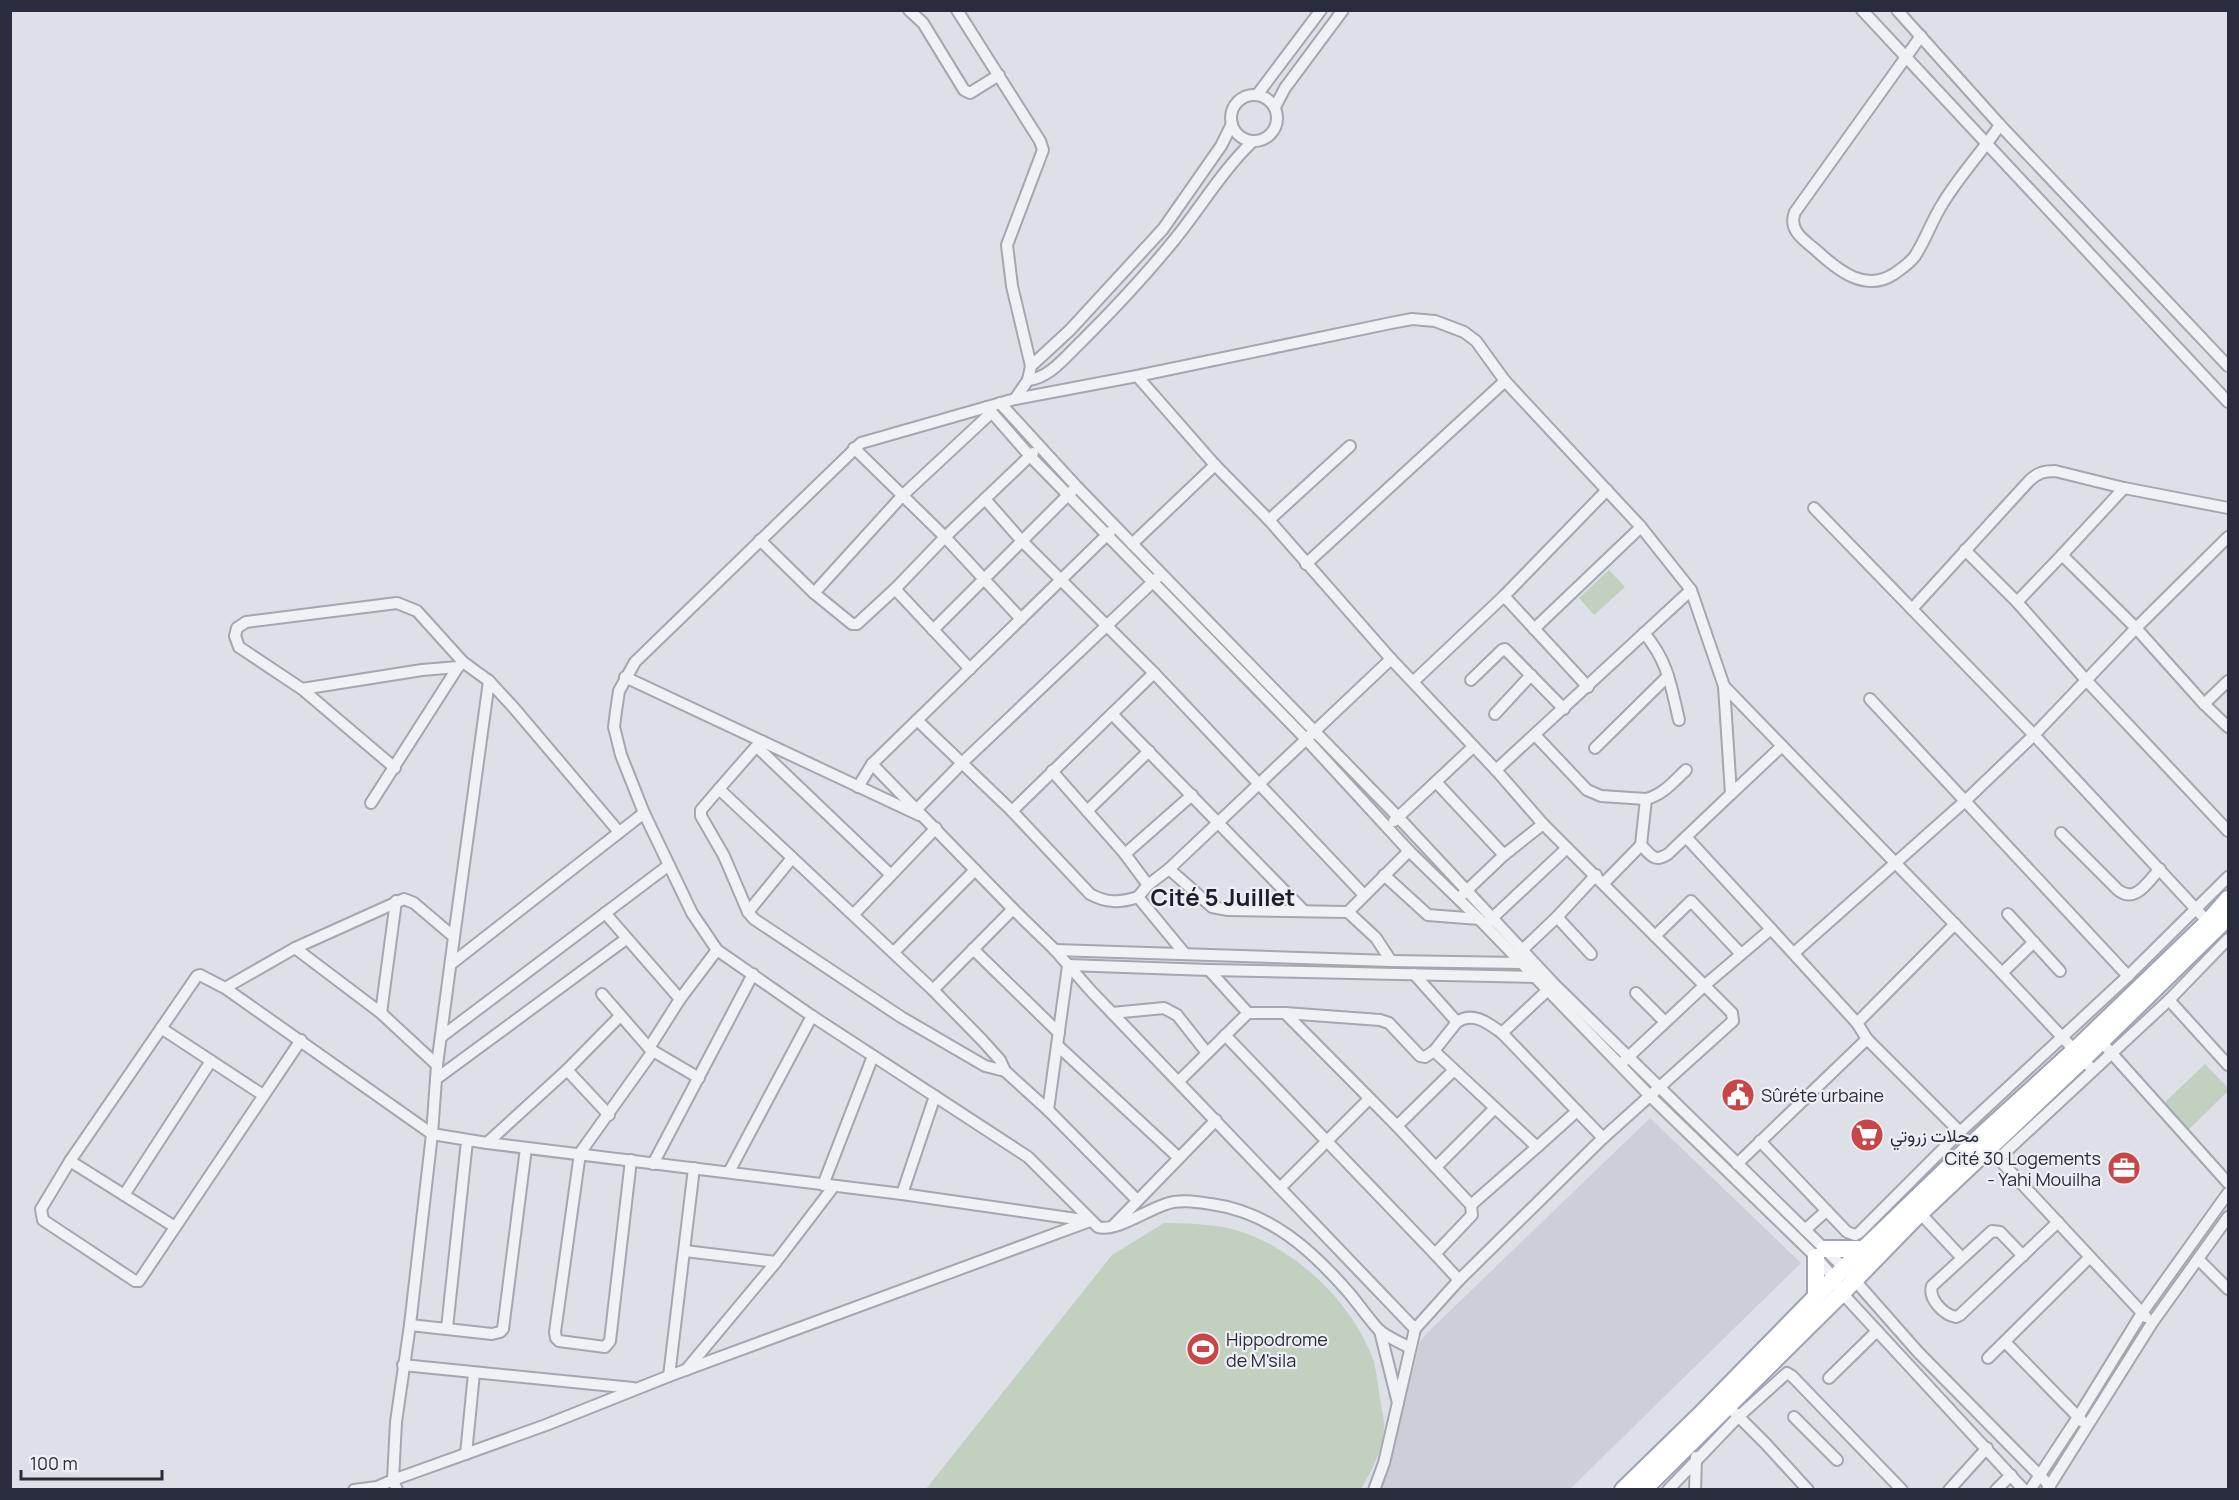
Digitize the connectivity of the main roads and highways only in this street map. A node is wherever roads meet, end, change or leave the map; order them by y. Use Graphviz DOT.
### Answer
graph roads {
  1 [pos="2229,899"];
  2 [pos="2229,917"];
  3 [pos="2217,940"];
  4 [pos="2083,1060"];
  5 [pos="1908,1210"];
  6 [pos="1864,1249"];
  7 [pos="1844,1280"];
  8 [pos="1816,1296"];
  9 [pos="1623,1490"];
  10 [pos="1643,1490"];
  1 -- 3 [label="main road"];
  2 -- 3 [label="main road"];
  3 -- 4 [label="main road"];
  3 -- 4 [label="main road"];
  4 -- 5 [label="main road"];
  4 -- 5 [label="main road"];
  5 -- 6 [label="main road"];
  5 -- 7 [label="main road"];
  6 -- 7 [label="main road"];
  6 -- 8 [label="main road"];
  7 -- 8 [label="main road"];
  7 -- 10 [label="main road"];
  8 -- 9 [label="main road"];
}
